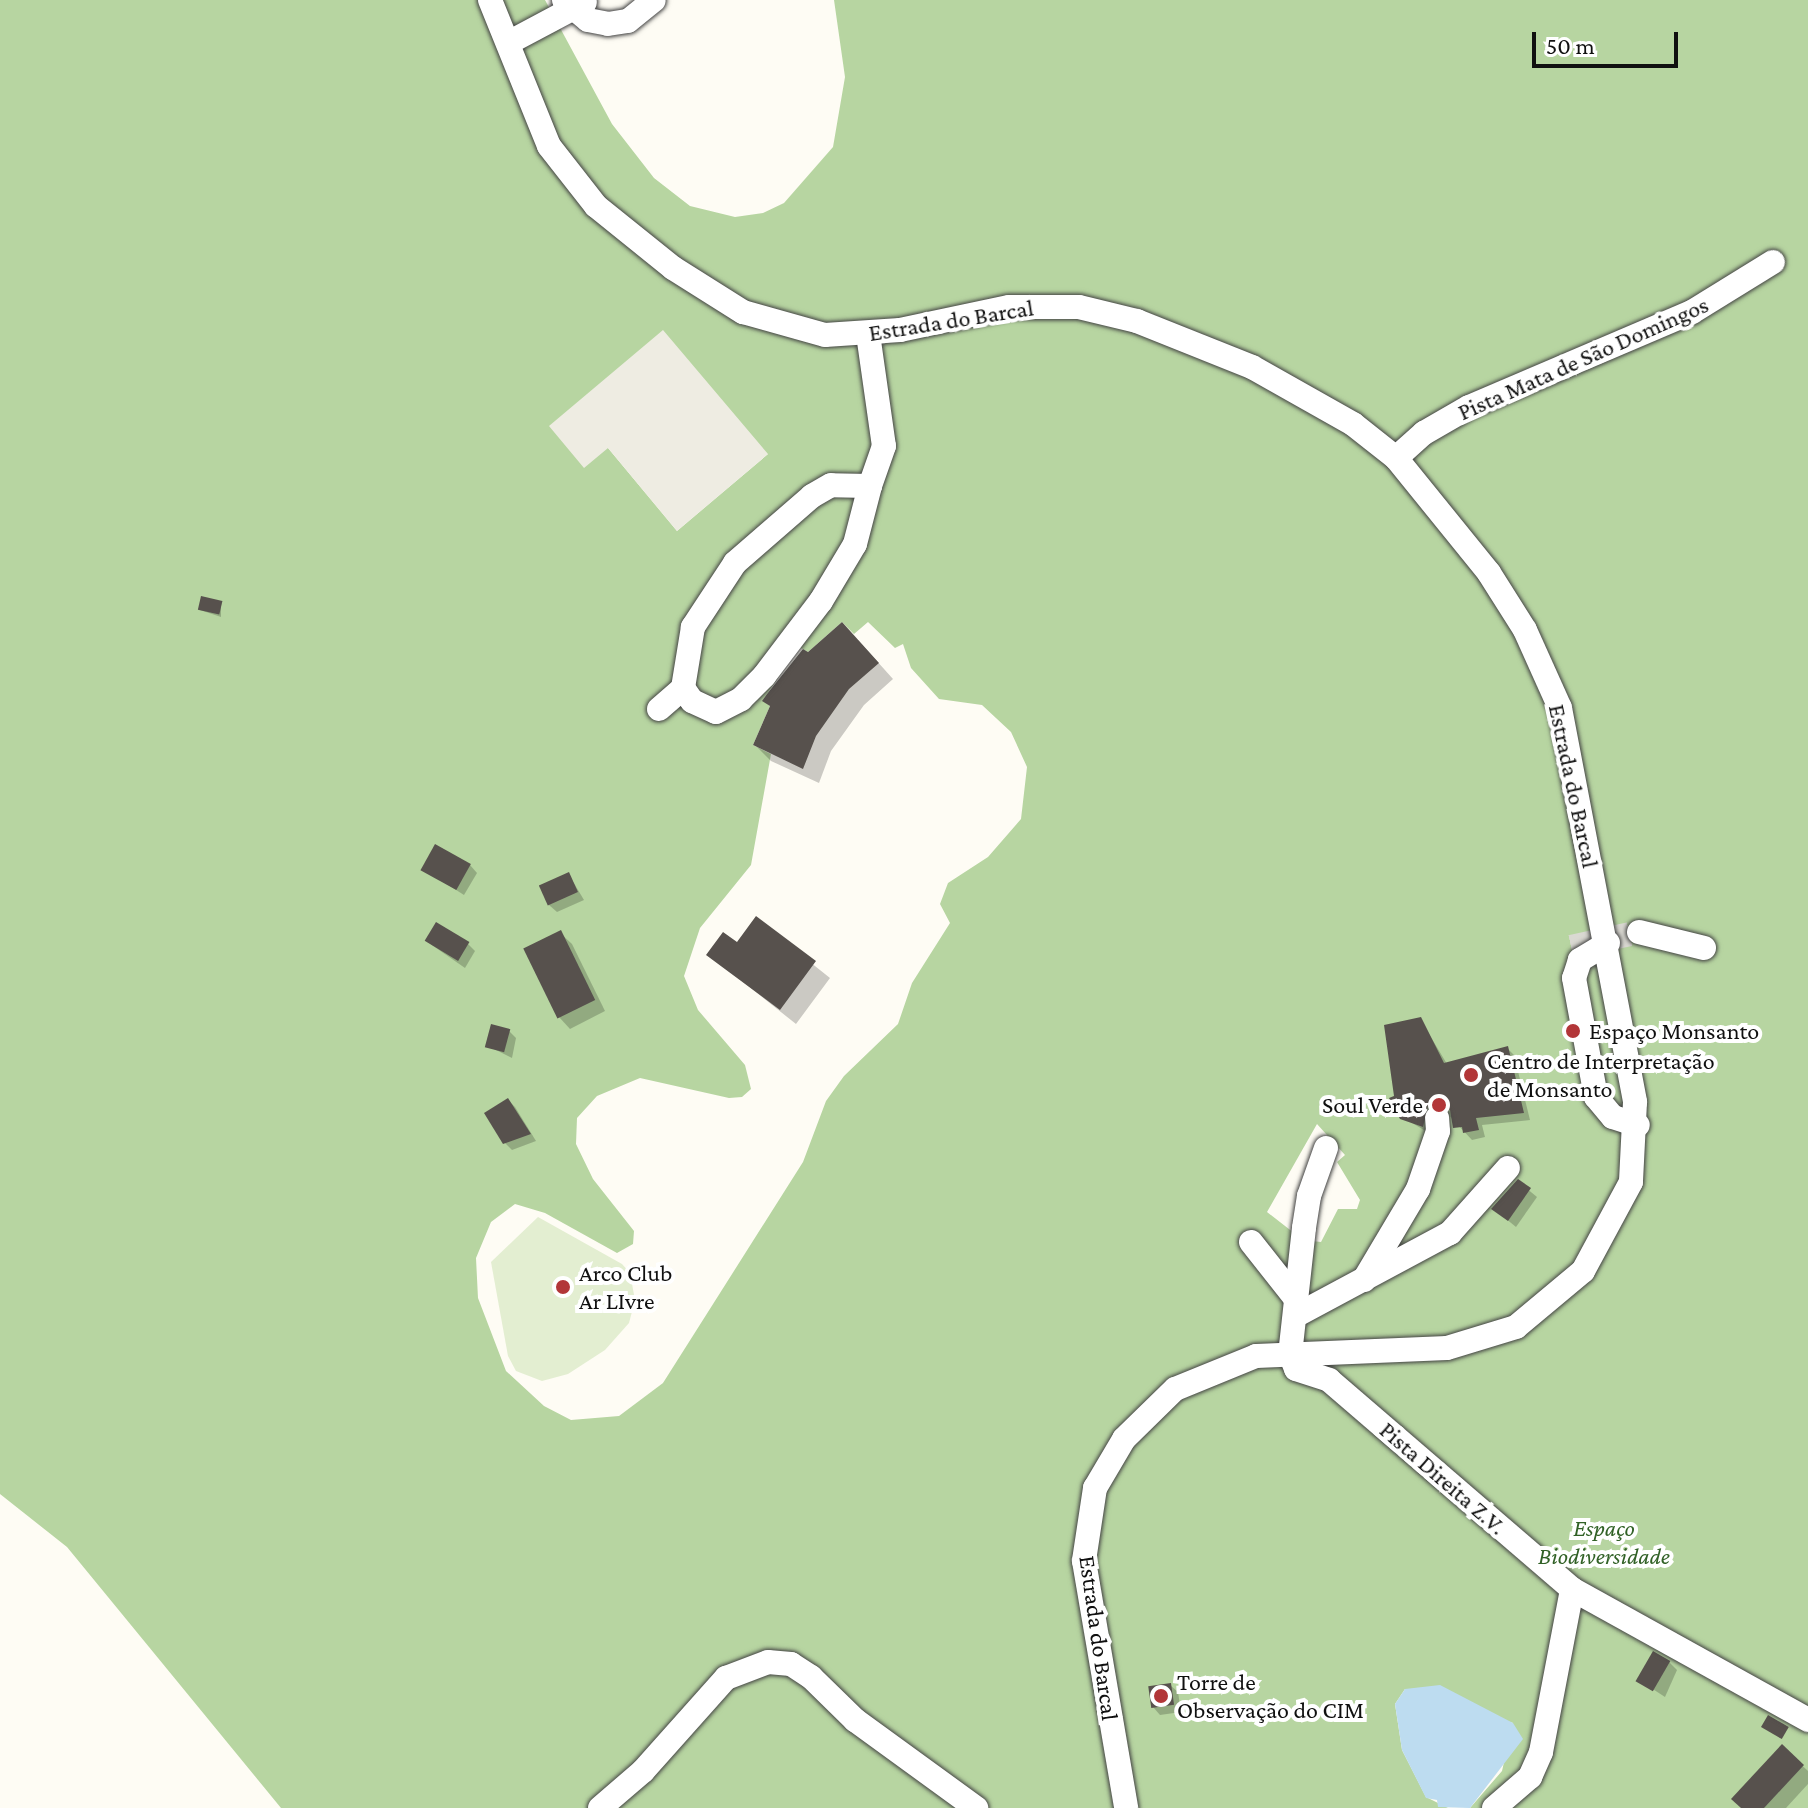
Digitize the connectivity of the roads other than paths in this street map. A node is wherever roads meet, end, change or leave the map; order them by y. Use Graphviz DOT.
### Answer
graph roads {
  1 [pos="490,0"];
  2 [pos="654,0"];
  3 [pos="574,3"];
  4 [pos="508,43"];
  5 [pos="1773,262"];
  6 [pos="868,334"];
  7 [pos="1396,458"];
  8 [pos="870,486"];
  9 [pos="683,688"];
  10 [pos="659,709"];
  11 [pos="1639,932"];
  12 [pos="1608,943"];
  13 [pos="1704,948"];
  14 [pos="1437,1118"];
  15 [pos="1638,1125"];
  16 [pos="1326,1148"];
  17 [pos="1508,1168"];
  18 [pos="1251,1242"];
  19 [pos="1363,1282"];
  20 [pos="1297,1307"];
  21 [pos="1290,1354"];
  22 [pos="1572,1589"];
  23 [pos="1808,1720"];
  24 [pos="600,1808"];
  25 [pos="976,1808"];
  26 [pos="1126,1808"];
  27 [pos="1494,1808"];
  1 -- 4 [label="street, Estrada do Barcal"];
  2 -- 3 [label="street"];
  3 -- 4 [label="street"];
  4 -- 6 [label="street, Estrada do Barcal"];
  5 -- 7 [label="street, Pista Mata de São Domingos"];
  6 -- 7 [label="street, Estrada do Barcal"];
  6 -- 8 [label="street"];
  7 -- 12 [label="street, Estrada do Barcal"];
  8 -- 9 [label="street"];
  8 -- 9 [label="street"];
  9 -- 10 [label="street"];
  11 -- 13 [label="street"];
  12 -- 15 [label="street, Estrada do Barcal"];
  12 -- 15 [label="street"];
  14 -- 19 [label="street"];
  15 -- 21 [label="street, Estrada do Barcal"];
  16 -- 20 [label="street"];
  17 -- 19 [label="street"];
  18 -- 20 [label="street"];
  19 -- 20 [label="street"];
  20 -- 21 [label="street"];
  21 -- 22 [label="street, Pista Direita Z.V."];
  21 -- 26 [label="street, Estrada do Barcal"];
  22 -- 23 [label="street, Pista Direita Z.V."];
  22 -- 27 [label="street"];
  24 -- 25 [label="street"];
}
